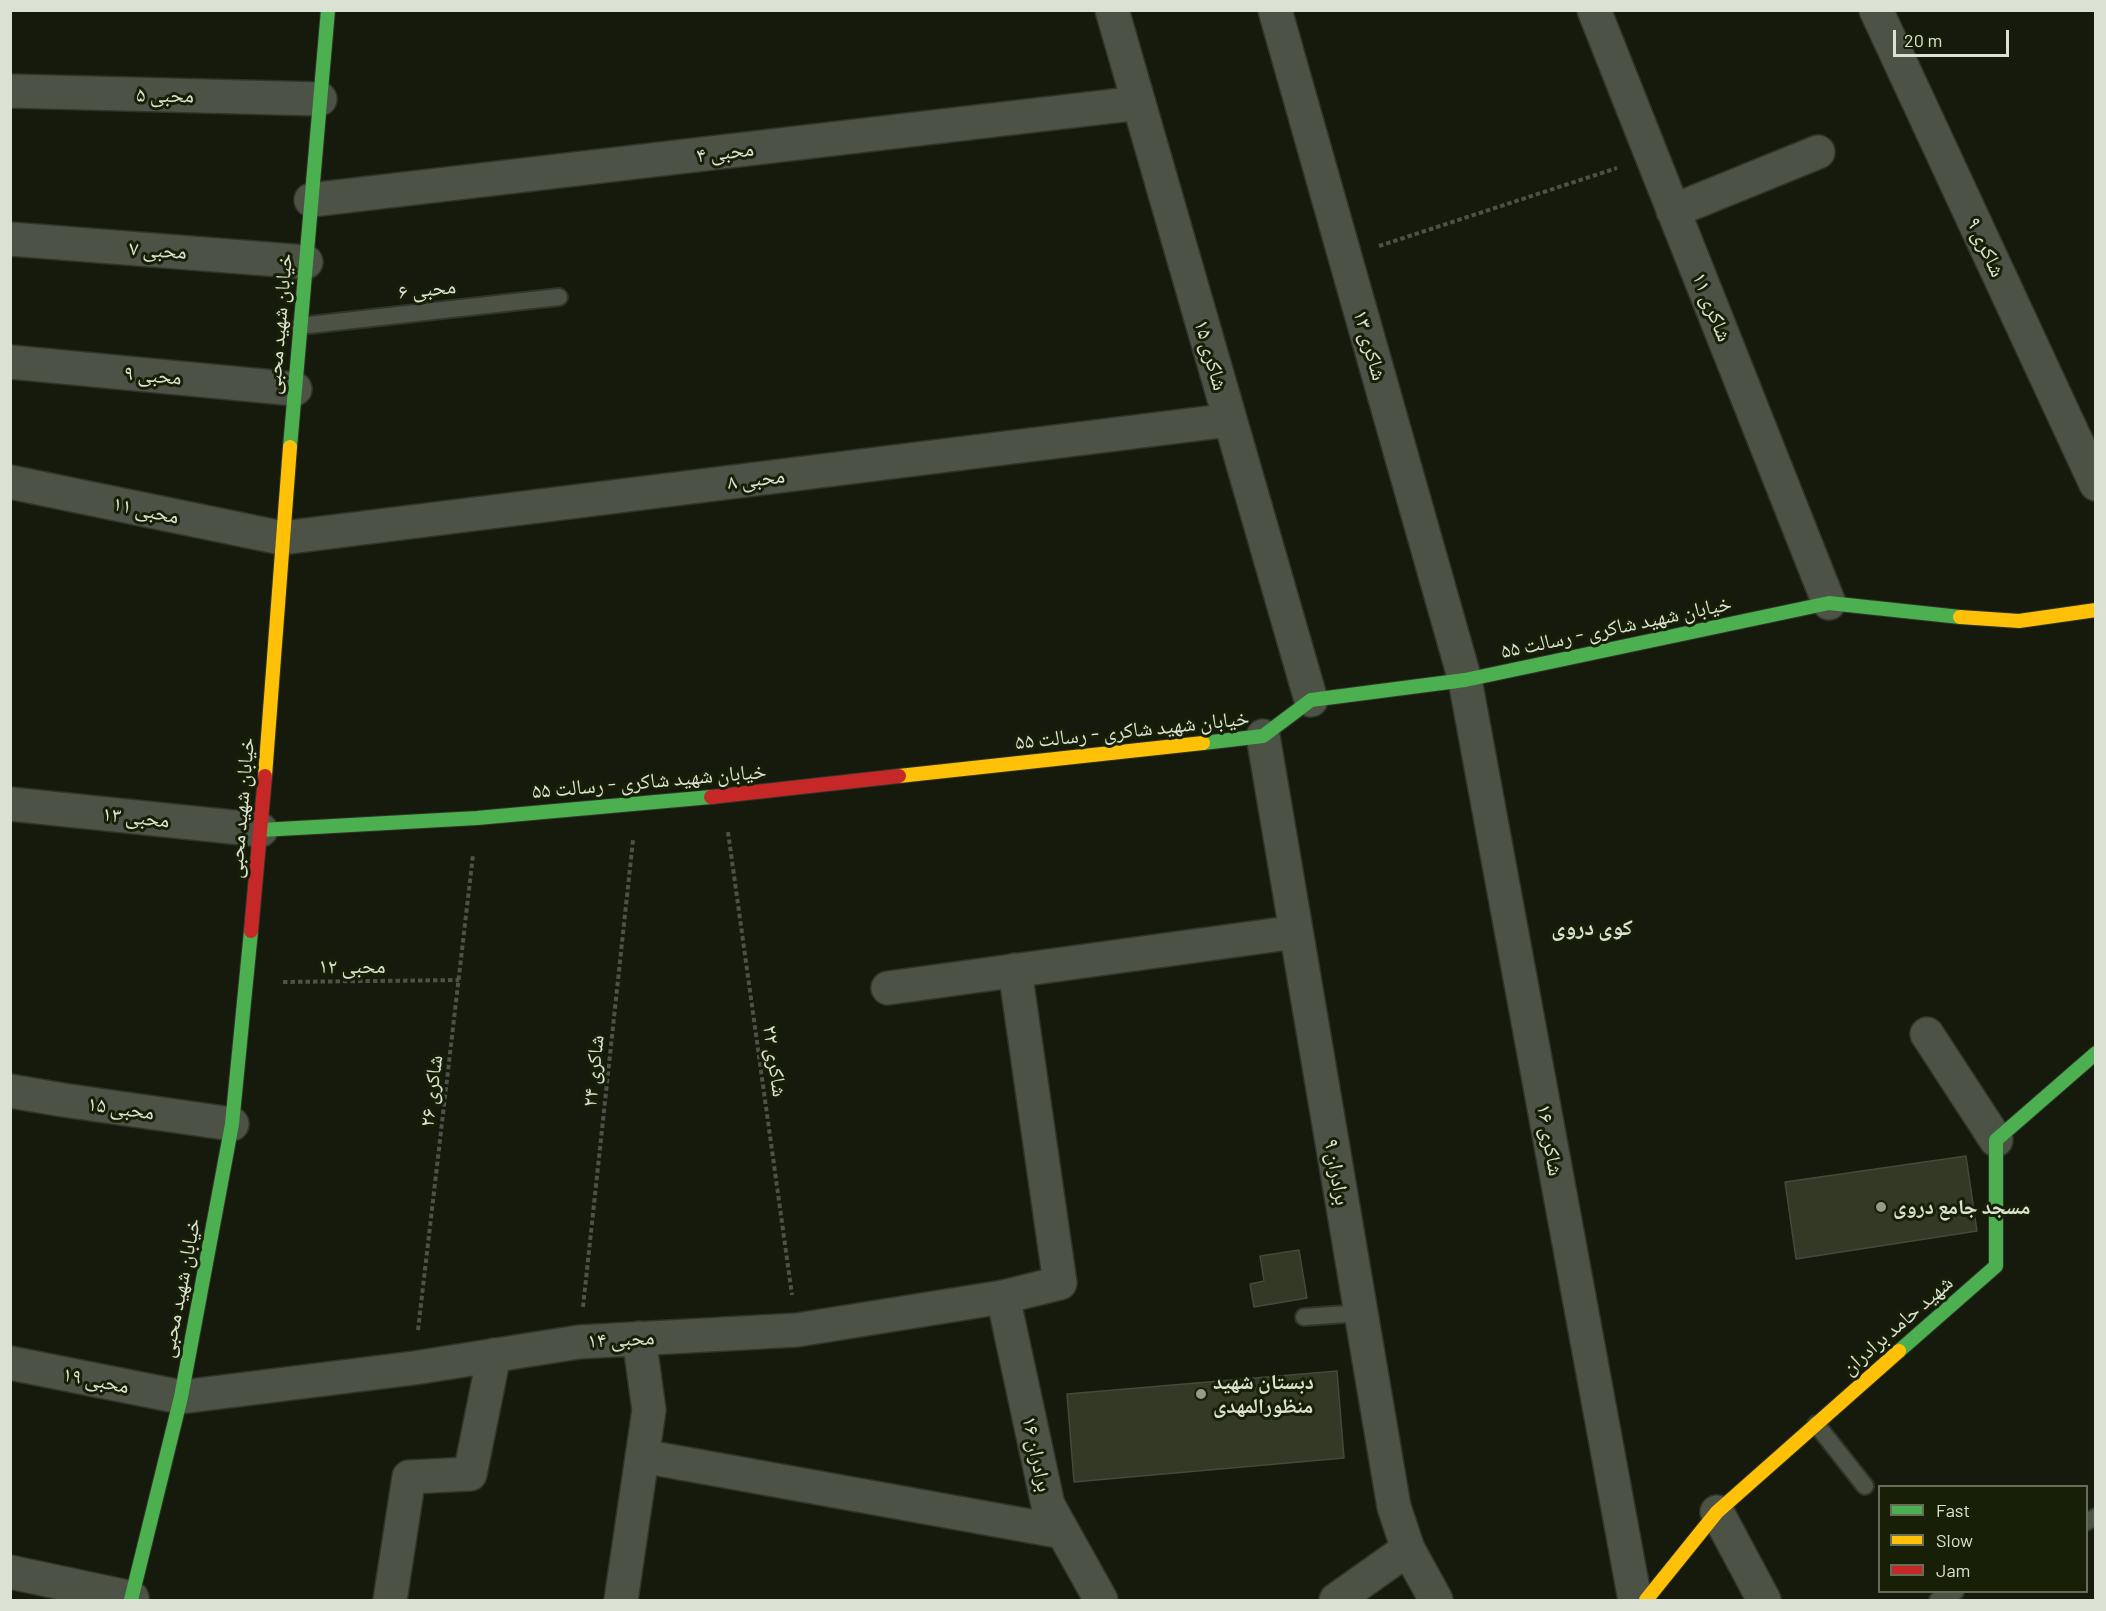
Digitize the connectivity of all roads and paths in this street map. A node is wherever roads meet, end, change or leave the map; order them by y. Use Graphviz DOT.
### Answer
graph roads {
  1 [pos="328,10"];
  2 [pos="1112,10"];
  3 [pos="1275,10"];
  4 [pos="1594,10"];
  5 [pos="1876,10"];
  6 [pos="10,91"];
  7 [pos="320,99"];
  8 [pos="1139,104"];
  9 [pos="1818,152"];
  10 [pos="1652,156"];
  11 [pos="311,200"];
  12 [pos="1674,211"];
  13 [pos="10,239"];
  14 [pos="1345,257"];
  15 [pos="306,262"];
  16 [pos="559,297"];
  17 [pos="300,326"];
  18 [pos="10,362"];
  19 [pos="295,389"];
  20 [pos="1230,420"];
  21 [pos="10,482"];
  22 [pos="2096,484"];
  23 [pos="282,538"];
  24 [pos="1830,603"];
  25 [pos="2095,613"];
  26 [pos="1465,680"];
  27 [pos="1311,700"];
  28 [pos="1263,736"];
  29 [pos="723,796"];
  30 [pos="10,804"];
  31 [pos="637,804"];
  32 [pos="477,818"];
  33 [pos="261,830"];
  34 [pos="1296,932"];
  35 [pos="1015,970"];
  36 [pos="459,980"];
  37 [pos="246,982"];
  38 [pos="888,988"];
  39 [pos="1927,1034"];
  40 [pos="2096,1053"];
  41 [pos="10,1091"];
  42 [pos="232,1124"];
  43 [pos="1996,1140"];
  44 [pos="1003,1297"];
  45 [pos="1361,1313"];
  46 [pos="1304,1317"];
  47 [pos="797,1330"];
  48 [pos="639,1338"];
  49 [pos="579,1342"];
  50 [pos="494,1355"];
  51 [pos="10,1363"];
  52 [pos="414,1368"];
  53 [pos="181,1396"];
  54 [pos="1816,1424"];
  55 [pos="642,1456"];
  56 [pos="1865,1486"];
  57 [pos="1717,1512"];
  58 [pos="1063,1532"];
  59 [pos="1408,1549"];
  60 [pos="10,1572"];
  61 [pos="1953,1593"];
  62 [pos="131,1599"];
  63 [pos="390,1600"];
  64 [pos="621,1600"];
  65 [pos="1101,1600"];
  66 [pos="1336,1600"];
  67 [pos="1436,1600"];
  68 [pos="1635,1600"];
  69 [pos="1646,1600"];
  70 [pos="1764,1600"];
  71 [pos="1938,1600"];
  1 -- 7 [label="street, خیابان شهید محبی"];
  2 -- 8 [label="street, شاکری ۱۵"];
  3 -- 14 [label="street, شاکری ۱۳"];
  4 -- 10 [label="street, شاکری ۱۱"];
  5 -- 22 [label="street, شاکری ۹"];
  6 -- 7 [label="street, محبی ۵"];
  7 -- 11 [label="street, خیابان شهید محبی"];
  8 -- 11 [label="street, محبی ۴"];
  8 -- 20 [label="street, شاکری ۱۵"];
  9 -- 12 [label="street"];
  10 -- 12 [label="street, شاکری ۱۱"];
  10 -- 14 [label="path"];
  11 -- 15 [label="street, خیابان شهید محبی"];
  12 -- 24 [label="street, شاکری ۱۱"];
  13 -- 15 [label="street, محبی ۷"];
  14 -- 26 [label="street, شاکری ۱۳"];
  15 -- 17 [label="street, خیابان شهید محبی"];
  16 -- 17 [label="lane, محبی ۶"];
  17 -- 19 [label="street, خیابان شهید محبی"];
  18 -- 19 [label="street, محبی ۹"];
  19 -- 23 [label="street, خیابان شهید محبی"];
  20 -- 23 [label="street, محبی ۸"];
  20 -- 27 [label="street, شاکری ۱۵"];
  21 -- 23 [label="street, محبی ۱۱"];
  23 -- 33 [label="street, خیابان شهید محبی"];
  24 -- 25 [label="street, خیابان شهید شاکری - رسالت ۵۵"];
  24 -- 26 [label="street, خیابان شهید شاکری - رسالت ۵۵"];
  26 -- 27 [label="street, خیابان شهید شاکری - رسالت ۵۵"];
  26 -- 68 [label="street, شاکری ۱۶"];
  27 -- 28 [label="street, خیابان شهید شاکری - رسالت ۵۵"];
  28 -- 29 [label="street, خیابان شهید شاکری - رسالت ۵۵"];
  28 -- 34 [label="street, برادران ۹"];
  29 -- 31 [label="street, خیابان شهید شاکری - رسالت ۵۵"];
  29 -- 47 [label="path, شاکری ۲۲"];
  30 -- 33 [label="street, محبی ۱۳"];
  31 -- 32 [label="street, خیابان شهید شاکری - رسالت ۵۵"];
  31 -- 49 [label="path, شاکری ۲۴"];
  32 -- 33 [label="street, خیابان شهید شاکری - رسالت ۵۵"];
  32 -- 36 [label="path, شاکری ۲۶"];
  33 -- 37 [label="street, خیابان شهید محبی"];
  34 -- 35 [label="street"];
  34 -- 45 [label="street, برادران ۹"];
  35 -- 38 [label="street"];
  35 -- 44 [label="street, محبی ۱۴"];
  36 -- 37 [label="path, محبی ۱۲"];
  36 -- 52 [label="path, شاکری ۲۶"];
  37 -- 42 [label="street, خیابان شهید محبی"];
  39 -- 43 [label="street"];
  40 -- 43 [label="street"];
  41 -- 42 [label="street, محبی ۱۵"];
  42 -- 53 [label="street, خیابان شهید محبی"];
  43 -- 54 [label="street, شهید حامد برادران"];
  44 -- 47 [label="street, محبی ۱۴"];
  44 -- 58 [label="street, برادران ۱۶"];
  45 -- 46 [label="lane"];
  45 -- 59 [label="street, برادران ۹"];
  47 -- 48 [label="street, محبی ۱۴"];
  48 -- 49 [label="street, محبی ۱۴"];
  48 -- 55 [label="street"];
  49 -- 50 [label="street, محبی ۱۴"];
  50 -- 52 [label="street, محبی ۱۴"];
  50 -- 63 [label="street"];
  51 -- 53 [label="street, محبی ۱۹"];
  52 -- 53 [label="street, محبی ۱۴"];
  53 -- 62 [label="street, خیابان شهید محبی"];
  54 -- 56 [label="lane"];
  54 -- 57 [label="street, شهید حامد برادران"];
  55 -- 58 [label="street"];
  55 -- 64 [label="street"];
  57 -- 69 [label="street, شهید حامد برادران"];
  57 -- 70 [label="street"];
  58 -- 65 [label="street, برادران ۱۶"];
  59 -- 66 [label="street"];
  59 -- 67 [label="street, برادران ۹"];
  60 -- 62 [label="street"];
  61 -- 71 [label="lane"];
}
